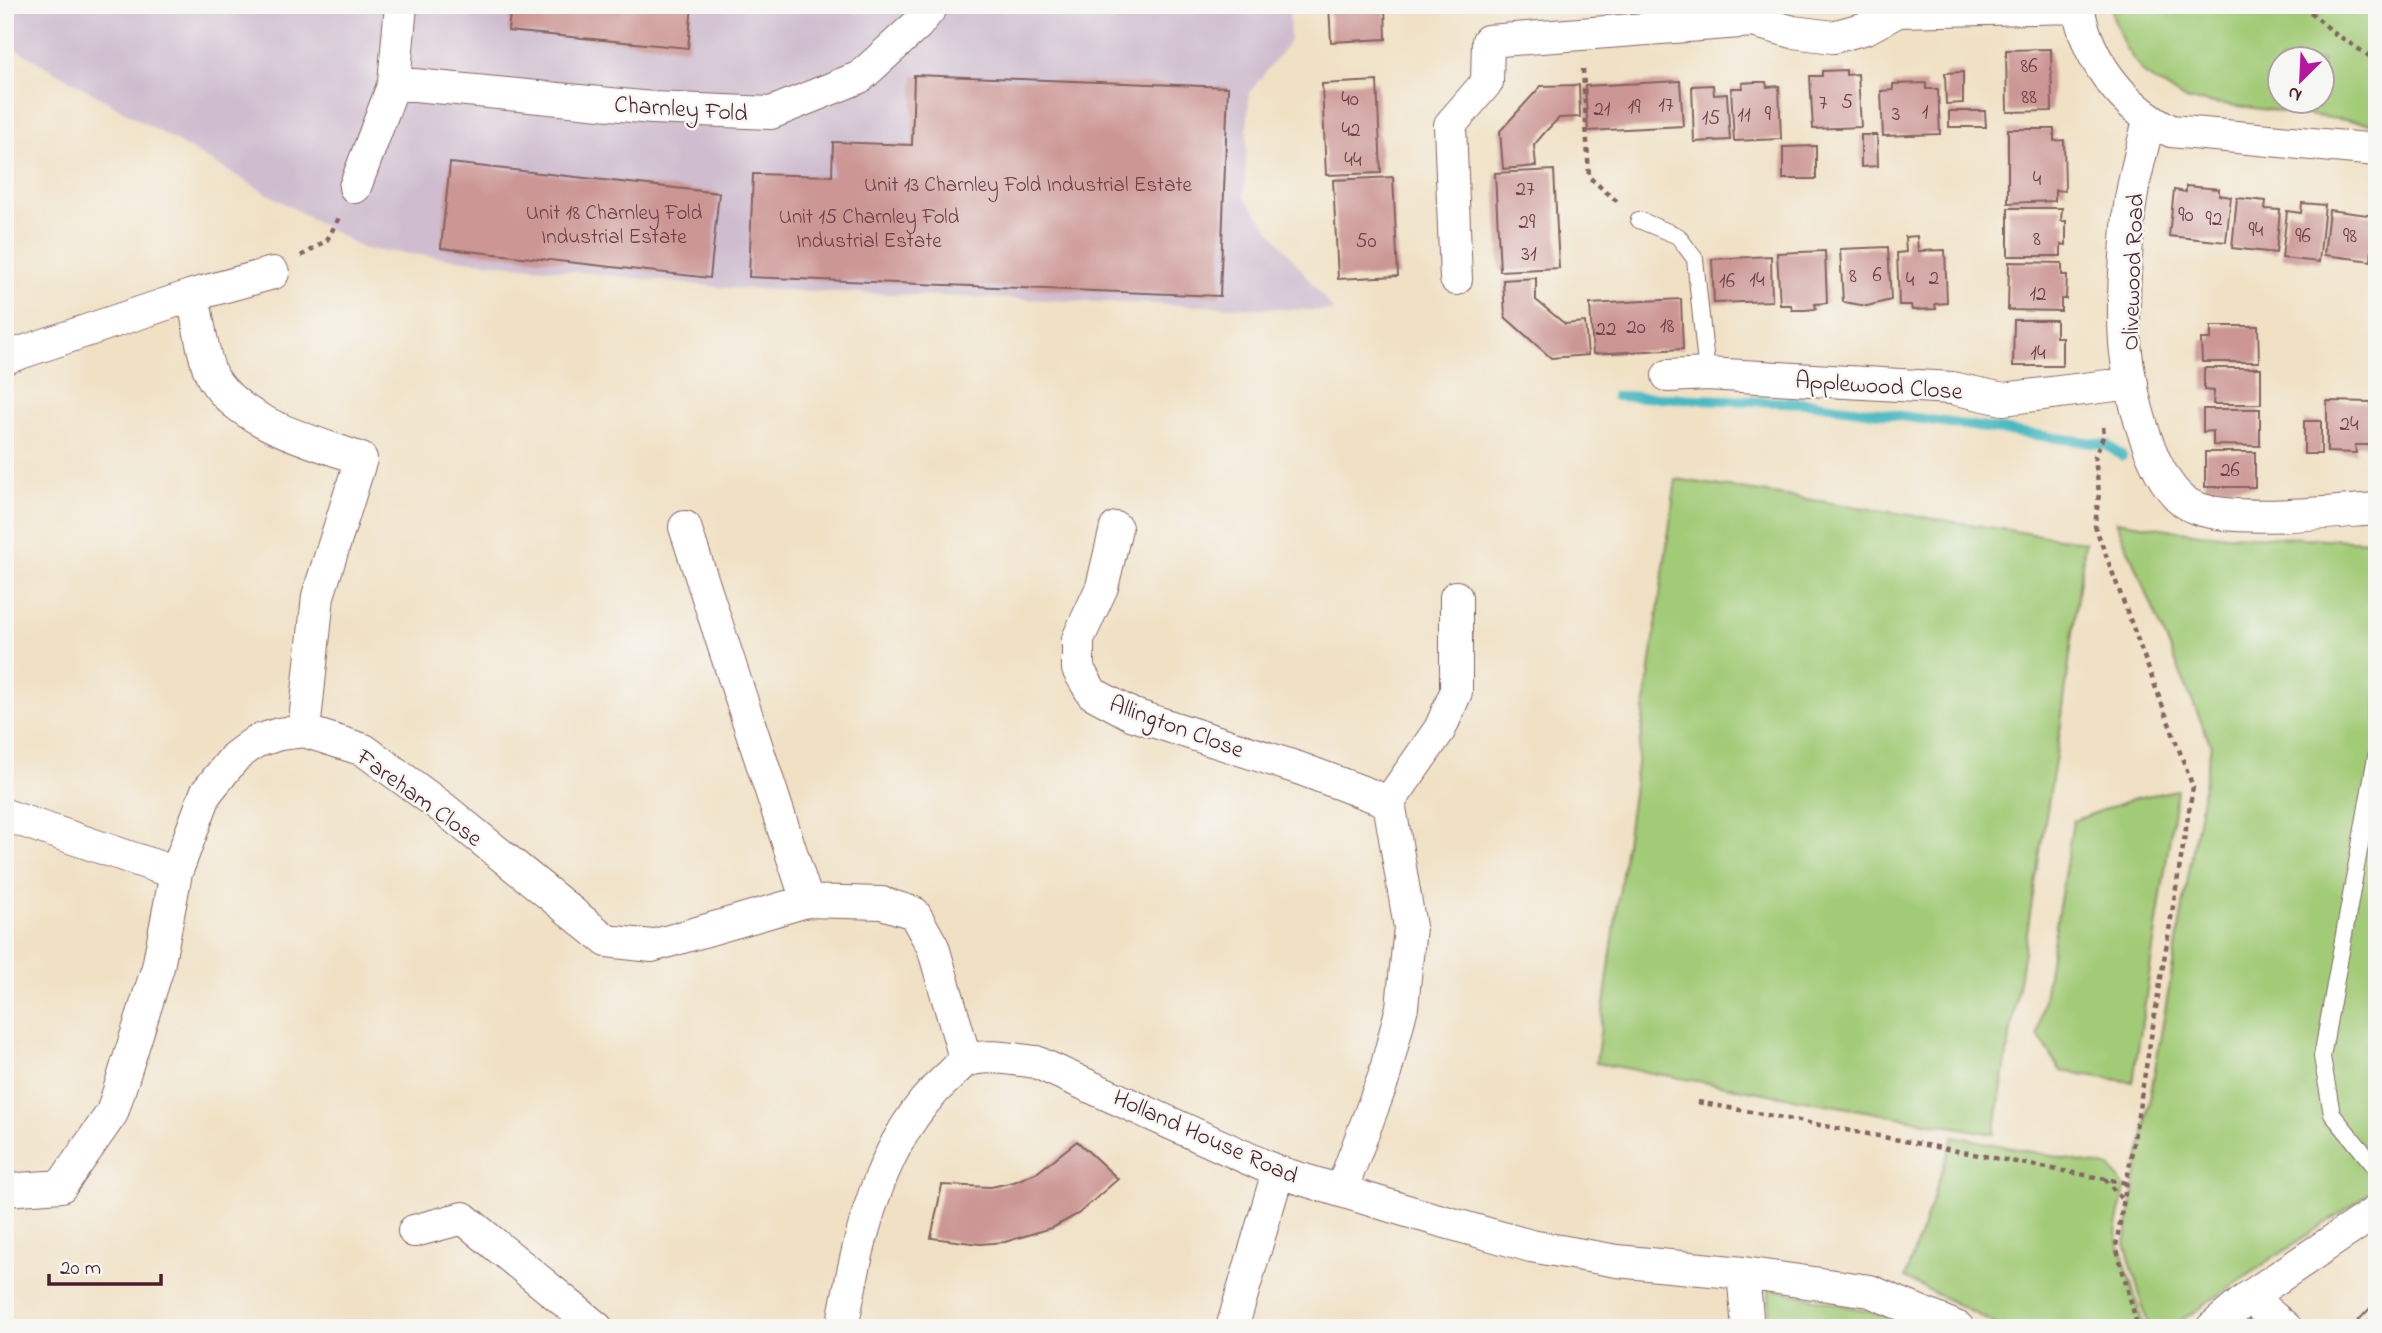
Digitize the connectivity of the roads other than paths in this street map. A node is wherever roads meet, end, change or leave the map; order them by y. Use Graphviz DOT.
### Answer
graph roads {
  1 [pos="401,5"];
  2 [pos="933,5"];
  3 [pos="2078,6"];
  4 [pos="394,83"];
  5 [pos="2149,120"];
  6 [pos="2377,149"];
  7 [pos="355,187"];
  8 [pos="1639,220"];
  9 [pos="273,273"];
  10 [pos="1456,279"];
  11 [pos="193,295"];
  12 [pos="5,358"];
  13 [pos="1707,374"];
  14 [pos="1668,376"];
  15 [pos="2132,383"];
  16 [pos="2377,509"];
  17 [pos="685,527"];
  18 [pos="1116,528"];
  19 [pos="1457,597"];
  20 [pos="304,731"];
  21 [pos="2377,751"];
  22 [pos="1389,802"];
  23 [pos="5,815"];
  24 [pos="176,873"];
  25 [pos="807,901"];
  26 [pos="966,1061"];
  27 [pos="2377,1169"];
  28 [pos="1278,1172"];
  29 [pos="5,1190"];
  30 [pos="1341,1191"];
  31 [pos="2377,1211"];
  32 [pos="414,1231"];
  33 [pos="1743,1273"];
  34 [pos="2249,1297"];
  35 [pos="597,1328"];
  36 [pos="842,1328"];
  37 [pos="1232,1328"];
  38 [pos="1748,1328"];
  39 [pos="1958,1328"];
  40 [pos="2212,1328"];
  41 [pos="2286,1328"];
  1 -- 4 [label="street"];
  2 -- 4 [label="street, Charnley Fold"];
  3 -- 5 [label="street"];
  3 -- 10 [label="street"];
  4 -- 7 [label="street"];
  5 -- 6 [label="street"];
  5 -- 15 [label="street, Olivewood Road"];
  8 -- 13 [label="lane"];
  9 -- 11 [label="street"];
  11 -- 12 [label="street"];
  11 -- 20 [label="street"];
  13 -- 14 [label="street, Applewood Close"];
  13 -- 15 [label="street, Applewood Close"];
  15 -- 16 [label="street, Olivewood Road"];
  17 -- 25 [label="street"];
  18 -- 22 [label="street, Allington Close"];
  19 -- 22 [label="street"];
  20 -- 24 [label="street, Fareham Close"];
  20 -- 25 [label="street, Fareham Close"];
  21 -- 27 [label="lane"];
  22 -- 30 [label="street"];
  23 -- 24 [label="street"];
  24 -- 29 [label="street, Fareham Close"];
  25 -- 26 [label="street, Fareham Close"];
  26 -- 28 [label="street, Holland House Road"];
  26 -- 36 [label="street"];
  28 -- 30 [label="street, Holland House Road"];
  28 -- 37 [label="street"];
  30 -- 33 [label="street, Holland House Road"];
  31 -- 34 [label="street"];
  32 -- 35 [label="street"];
  33 -- 38 [label="street"];
  33 -- 39 [label="street, Holland House Road"];
  34 -- 40 [label="street"];
  34 -- 41 [label="street"];
}
